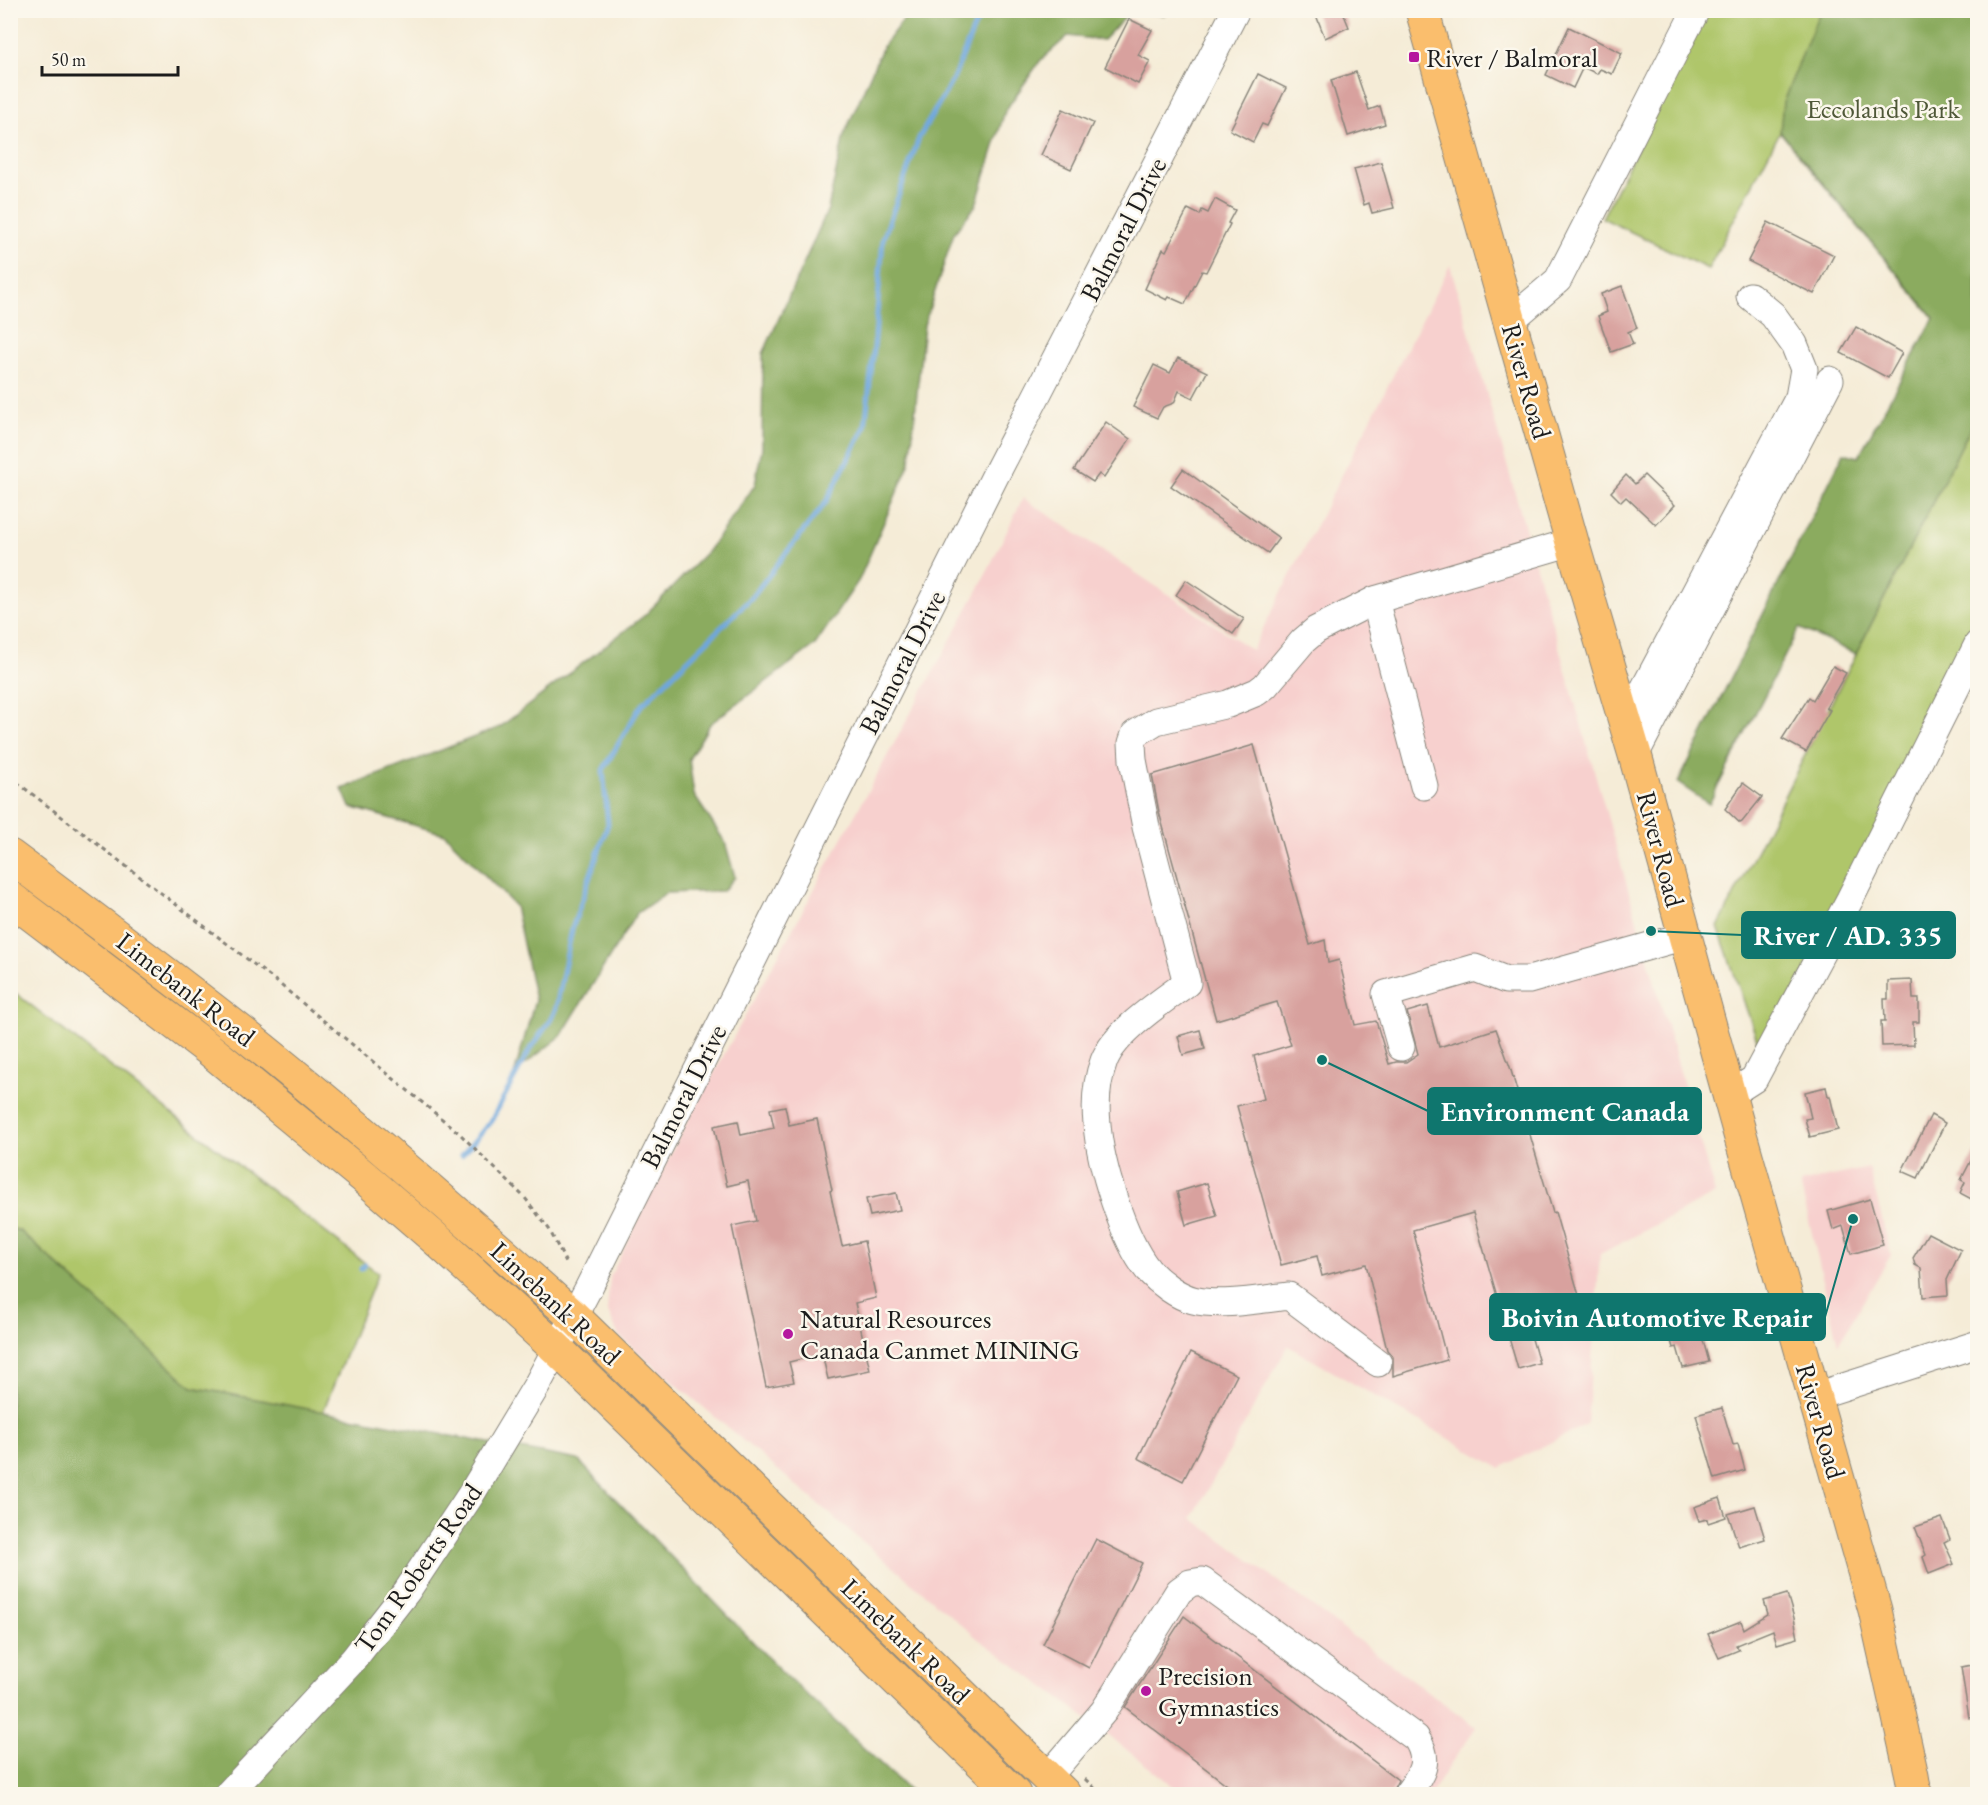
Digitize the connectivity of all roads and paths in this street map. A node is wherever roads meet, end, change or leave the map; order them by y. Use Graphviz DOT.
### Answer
graph roads {
  1 [pos="1236,10"];
  2 [pos="1422,10"];
  3 [pos="1696,10"];
  4 [pos="1750,296"];
  5 [pos="1510,321"];
  6 [pos="1830,380"];
  7 [pos="1572,542"];
  8 [pos="1375,600"];
  9 [pos="1977,644"];
  10 [pos="1621,707"];
  11 [pos="1635,755"];
  12 [pos="10,777"];
  13 [pos="1424,786"];
  14 [pos="10,856"];
  15 [pos="10,898"];
  16 [pos="1685,936"];
  17 [pos="1401,1047"];
  18 [pos="1730,1095"];
  19 [pos="566,1263"];
  20 [pos="573,1316"];
  21 [pos="1977,1344"];
  22 [pos="556,1349"];
  23 [pos="1378,1363"];
  24 [pos="1815,1396"];
  25 [pos="1055,1786"];
  26 [pos="228,1794"];
  27 [pos="1014,1794"];
  28 [pos="1407,1794"];
  29 [pos="1915,1794"];
  1 -- 20 [label="street, Balmoral Drive"];
  2 -- 5 [label="main road, River Road"];
  3 -- 5 [label="street"];
  4 -- 10 [label="street"];
  5 -- 7 [label="main road, River Road"];
  6 -- 11 [label="street"];
  7 -- 8 [label="street"];
  7 -- 10 [label="main road, River Road"];
  8 -- 13 [label="street"];
  8 -- 23 [label="street"];
  9 -- 18 [label="street"];
  10 -- 11 [label="main road, River Road"];
  11 -- 16 [label="main road, River Road"];
  12 -- 19 [label="path"];
  14 -- 20 [label="main road, Limebank Road"];
  15 -- 22 [label="main road, Limebank Road"];
  16 -- 17 [label="street"];
  16 -- 18 [label="main road, River Road"];
  18 -- 24 [label="main road, River Road"];
  20 -- 22 [label="street, Tom Roberts Road"];
  20 -- 25 [label="main road, Limebank Road"];
  21 -- 24 [label="street"];
  22 -- 26 [label="street, Tom Roberts Road"];
  22 -- 27 [label="main road, Limebank Road"];
  24 -- 29 [label="main road, River Road"];
  25 -- 28 [label="street"];
}
